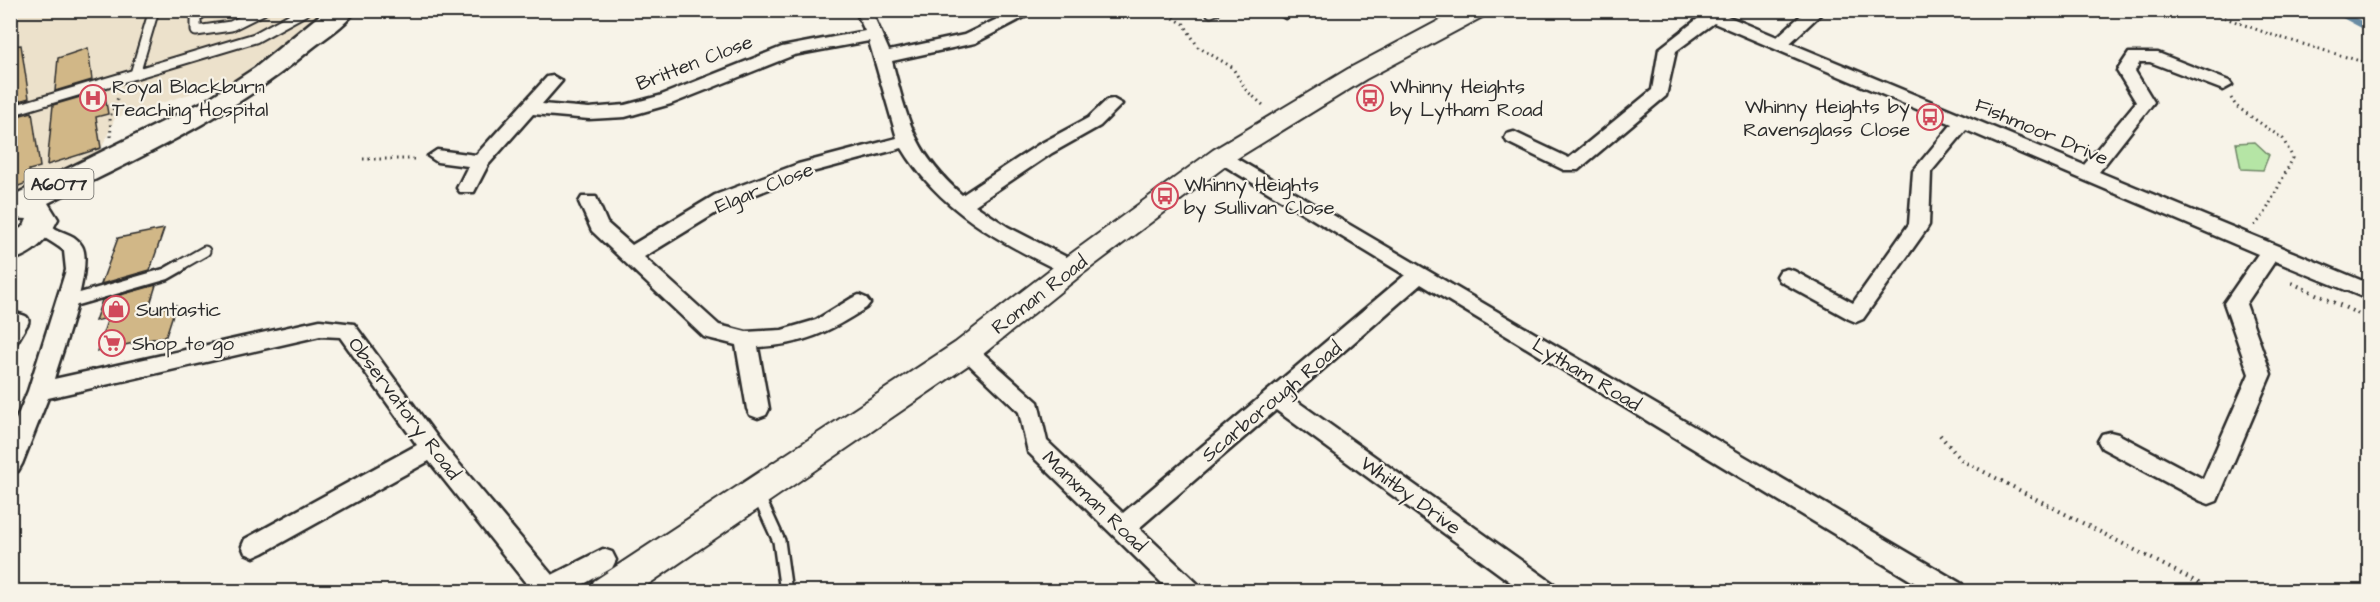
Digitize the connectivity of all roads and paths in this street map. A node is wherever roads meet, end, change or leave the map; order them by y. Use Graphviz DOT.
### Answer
graph roads {
  1 [pos="154,10"];
  2 [pos="205,10"];
  3 [pos="263,10"];
  4 [pos="306,10"];
  5 [pos="343,10"];
  6 [pos="863,10"];
  7 [pos="1030,10"];
  8 [pos="1159,10"];
  9 [pos="1478,10"];
  10 [pos="1817,10"];
  11 [pos="2204,10"];
  12 [pos="1705,13"];
  13 [pos="874,35"];
  14 [pos="1779,44"];
  15 [pos="882,58"];
  16 [pos="2370,64"];
  17 [pos="131,75"];
  18 [pos="553,81"];
  19 [pos="2223,85"];
  20 [pos="1113,104"];
  21 [pos="529,108"];
  22 [pos="10,111"];
  23 [pos="1281,120"];
  24 [pos="1963,122"];
  25 [pos="1514,138"];
  26 [pos="907,141"];
  27 [pos="437,156"];
  28 [pos="1222,156"];
  29 [pos="363,159"];
  30 [pos="480,162"];
  31 [pos="109,163"];
  32 [pos="2087,174"];
  33 [pos="467,188"];
  34 [pos="589,202"];
  35 [pos="962,205"];
  36 [pos="12,208"];
  37 [pos="43,222"];
  38 [pos="2241,240"];
  39 [pos="70,246"];
  40 [pos="10,251"];
  41 [pos="205,251"];
  42 [pos="630,256"];
  43 [pos="2264,260"];
  44 [pos="1071,268"];
  45 [pos="1419,274"];
  46 [pos="1786,276"];
  47 [pos="2370,293"];
  48 [pos="68,302"];
  49 [pos="860,303"];
  50 [pos="10,317"];
  51 [pos="2370,319"];
  52 [pos="746,340"];
  53 [pos="10,343"];
  54 [pos="966,351"];
  55 [pos="39,391"];
  56 [pos="1276,398"];
  57 [pos="759,409"];
  58 [pos="1940,435"];
  59 [pos="2109,441"];
  60 [pos="432,448"];
  61 [pos="10,464"];
  62 [pos="756,492"];
  63 [pos="1123,527"];
  64 [pos="254,546"];
  65 [pos="603,560"];
  66 [pos="548,591"];
  67 [pos="607,591"];
  68 [pos="786,591"];
  69 [pos="1189,591"];
  70 [pos="1545,591"];
  71 [pos="1953,591"];
  72 [pos="2216,591"];
  1 -- 17 [label="lane"];
  2 -- 3 [label="lane"];
  4 -- 17 [label="lane"];
  5 -- 31 [label="highway, A6077"];
  6 -- 13 [label="street"];
  7 -- 15 [label="street"];
  8 -- 23 [label="path"];
  9 -- 23 [label="street, Roman Road"];
  10 -- 14 [label="street"];
  11 -- 16 [label="path"];
  12 -- 14 [label="street, Fishmoor Drive"];
  12 -- 25 [label="street"];
  13 -- 15 [label="street"];
  13 -- 21 [label="street, Britten Close"];
  14 -- 24 [label="street, Fishmoor Drive"];
  15 -- 26 [label="street"];
  17 -- 22 [label="lane"];
  17 -- 31 [label="path"];
  18 -- 21 [label="street"];
  19 -- 32 [label="street"];
  19 -- 38 [label="path"];
  20 -- 35 [label="street"];
  21 -- 30 [label="street"];
  23 -- 28 [label="street, Roman Road"];
  24 -- 32 [label="street, Fishmoor Drive"];
  24 -- 46 [label="street"];
  26 -- 35 [label="street"];
  26 -- 42 [label="street, Elgar Close"];
  27 -- 29 [label="path"];
  27 -- 30 [label="street"];
  28 -- 44 [label="street, Roman Road"];
  28 -- 45 [label="street, Lytham Road"];
  30 -- 33 [label="street"];
  31 -- 36 [label="highway, A6077"];
  31 -- 37 [label="highway, A6077"];
  32 -- 38 [label="street, Fishmoor Drive"];
  34 -- 42 [label="street"];
  35 -- 44 [label="street"];
  36 -- 37 [label="highway, A6077"];
  37 -- 39 [label="street"];
  37 -- 40 [label="highway, A6077"];
  38 -- 43 [label="street, Fishmoor Drive"];
  39 -- 40 [label="street"];
  39 -- 48 [label="street"];
  41 -- 48 [label="lane"];
  42 -- 52 [label="street"];
  43 -- 47 [label="street, Fishmoor Drive"];
  43 -- 51 [label="path"];
  43 -- 59 [label="street"];
  44 -- 54 [label="street, Roman Road"];
  45 -- 56 [label="street, Scarborough Road"];
  45 -- 71 [label="street, Lytham Road"];
  48 -- 55 [label="street"];
  49 -- 52 [label="street"];
  50 -- 53 [label="lane"];
  52 -- 57 [label="street"];
  54 -- 62 [label="street, Roman Road"];
  54 -- 63 [label="street, Manxman Road"];
  55 -- 60 [label="street, Observatory Road"];
  55 -- 61 [label="street"];
  56 -- 63 [label="street, Scarborough Road"];
  56 -- 70 [label="street, Whitby Drive"];
  58 -- 72 [label="path"];
  60 -- 64 [label="street"];
  60 -- 66 [label="street, Observatory Road"];
  62 -- 67 [label="street, Roman Road"];
  62 -- 68 [label="lane"];
  63 -- 69 [label="street, Manxman Road"];
  65 -- 66 [label="street, Observatory Road"];
}
